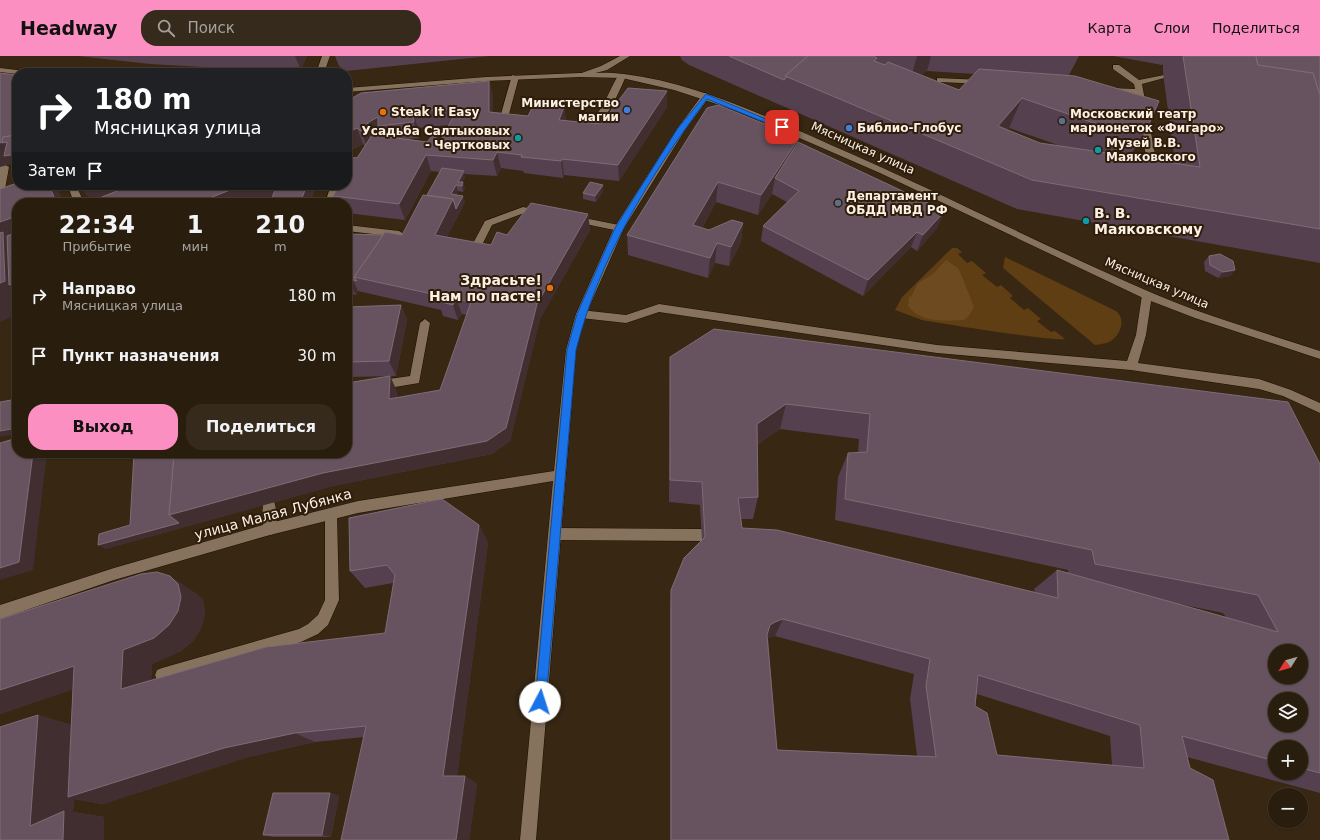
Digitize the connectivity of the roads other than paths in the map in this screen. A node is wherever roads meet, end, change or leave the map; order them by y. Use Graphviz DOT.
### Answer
graph roads {
  1 [pos="326,56"];
  2 [pos="626,56"];
  3 [pos="1116,67"];
  4 [pos="322,68"];
  5 [pos="0,70"];
  6 [pos="12,71"];
  7 [pos="580,75"];
  8 [pos="622,76"];
  9 [pos="515,77"];
  10 [pos="1164,77"];
  11 [pos="940,80"];
  12 [pos="994,83"];
  13 [pos="1138,83"];
  14 [pos="352,90"];
  15 [pos="1102,90"];
  16 [pos="1140,92"];
  17 [pos="706,96"];
  18 [pos="523,127"];
  19 [pos="568,132"];
  20 [pos="4,167"];
  21 [pos="1147,177"];
  22 [pos="2,193"];
  23 [pos="619,228"];
  24 [pos="352,229"];
  25 [pos="399,234"];
  26 [pos="474,251"];
  27 [pos="1147,295"];
  28 [pos="581,314"];
  29 [pos="425,323"];
  30 [pos="1320,355"];
  31 [pos="1131,366"];
  32 [pos="352,389"];
  33 [pos="1320,408"];
  34 [pos="560,475"];
  35 [pos="269,503"];
  36 [pos="331,514"];
  37 [pos="270,529"];
  38 [pos="555,534"];
  39 [pos="701,535"];
  40 [pos="0,612"];
  41 [pos="162,675"];
  42 [pos="528,840"];
  1 -- 4 [label="street"];
  2 -- 7 [label="street"];
  3 -- 13 [label="street"];
  5 -- 6 [label="street"];
  7 -- 8 [label="street, Мясницкая улица"];
  7 -- 9 [label="street, Мясницкая улица"];
  8 -- 17 [label="street, Мясницкая улица"];
  8 -- 19 [label="street"];
  9 -- 14 [label="street, Мясницкая улица"];
  9 -- 18 [label="street"];
  10 -- 13 [label="street"];
  11 -- 12 [label="street"];
  13 -- 16 [label="street"];
  15 -- 16 [label="street"];
  16 -- 21 [label="street"];
  17 -- 23 [label="street"];
  17 -- 27 [label="street, Мясницкая улица"];
  20 -- 22 [label="street"];
  23 -- 26 [label="street"];
  23 -- 28 [label="street"];
  24 -- 25 [label="street"];
  27 -- 30 [label="street, Мясницкая улица"];
  27 -- 31 [label="street"];
  28 -- 31 [label="street"];
  28 -- 34 [label="street"];
  29 -- 32 [label="street"];
  31 -- 33 [label="street"];
  34 -- 36 [label="street, улица Малая Лубянка"];
  34 -- 38 [label="street"];
  35 -- 37 [label="street"];
  36 -- 37 [label="street, улица Малая Лубянка"];
  36 -- 41 [label="street"];
  37 -- 40 [label="street, улица Малая Лубянка"];
  38 -- 39 [label="street"];
  38 -- 42 [label="street"];
}
